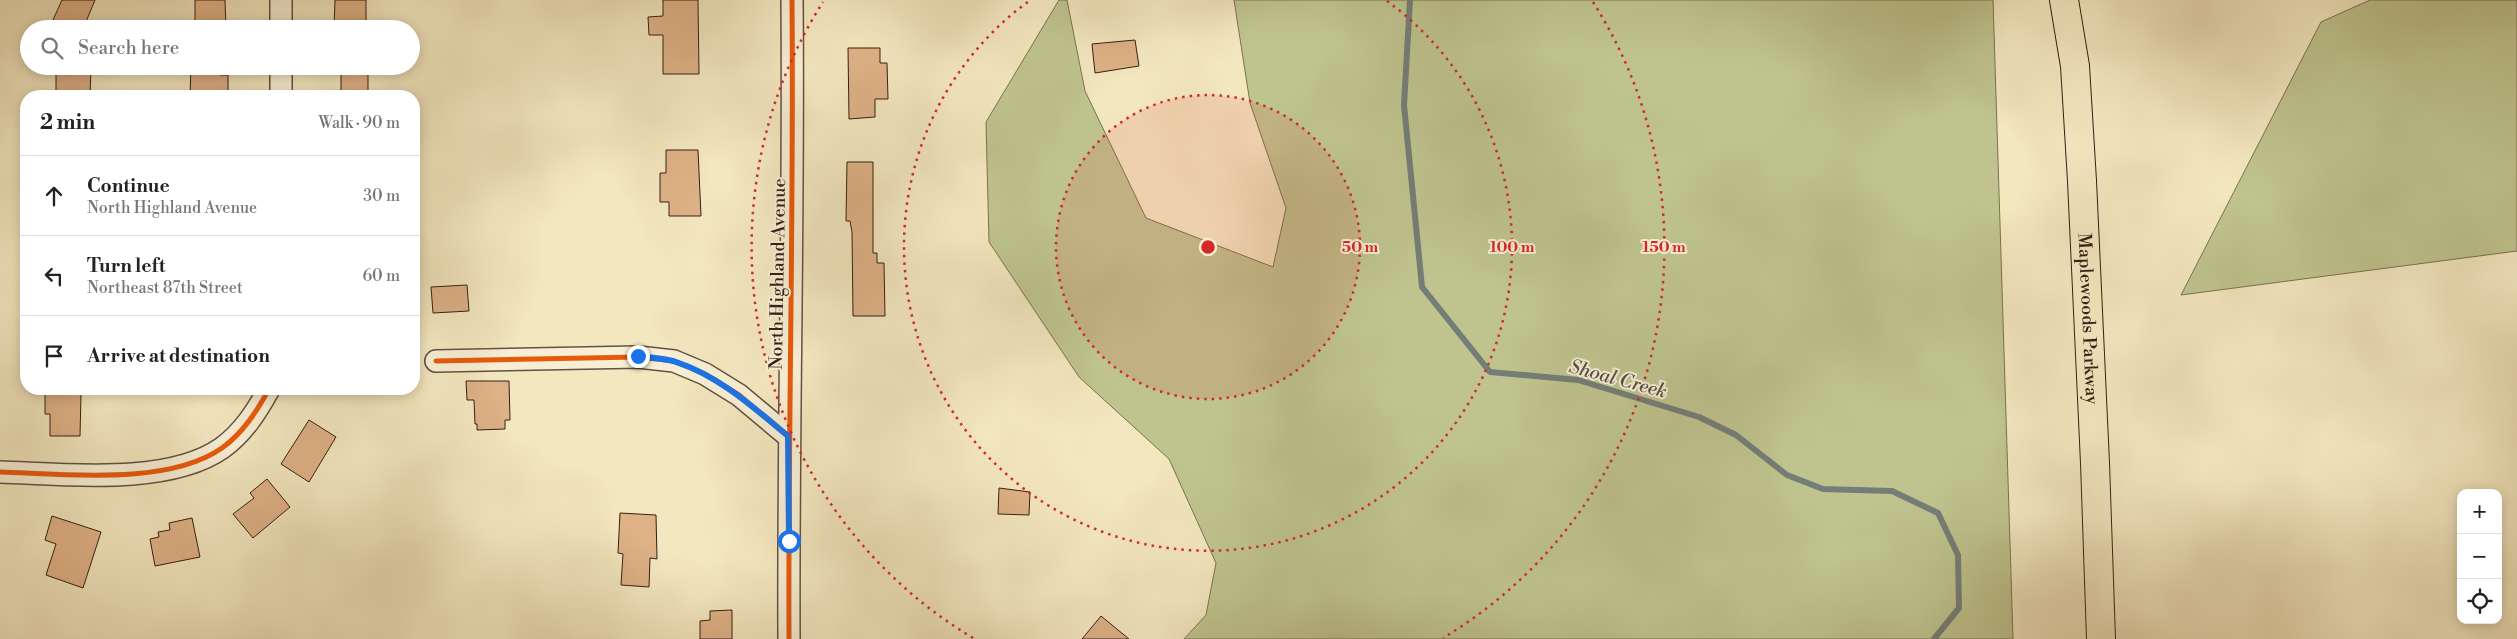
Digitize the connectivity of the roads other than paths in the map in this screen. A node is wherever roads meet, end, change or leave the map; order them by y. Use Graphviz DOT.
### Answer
graph roads {
  1 [pos="281,0"];
  2 [pos="792,0"];
  3 [pos="2064,0"];
  4 [pos="281,20"];
  5 [pos="281,75"];
  6 [pos="281,90"];
  7 [pos="436,360"];
  8 [pos="266,395"];
  9 [pos="788,436"];
  10 [pos="0,472"];
  11 [pos="789,639"];
  12 [pos="2101,639"];
  1 -- 4 [label="street"];
  2 -- 9 [label="street, North Highland Avenue"];
  3 -- 12 [label="main road, Maplewoods Parkway"];
  5 -- 6 [label="street"];
  7 -- 9 [label="street"];
  8 -- 10 [label="street"];
  9 -- 11 [label="street, North Highland Avenue"];
}
